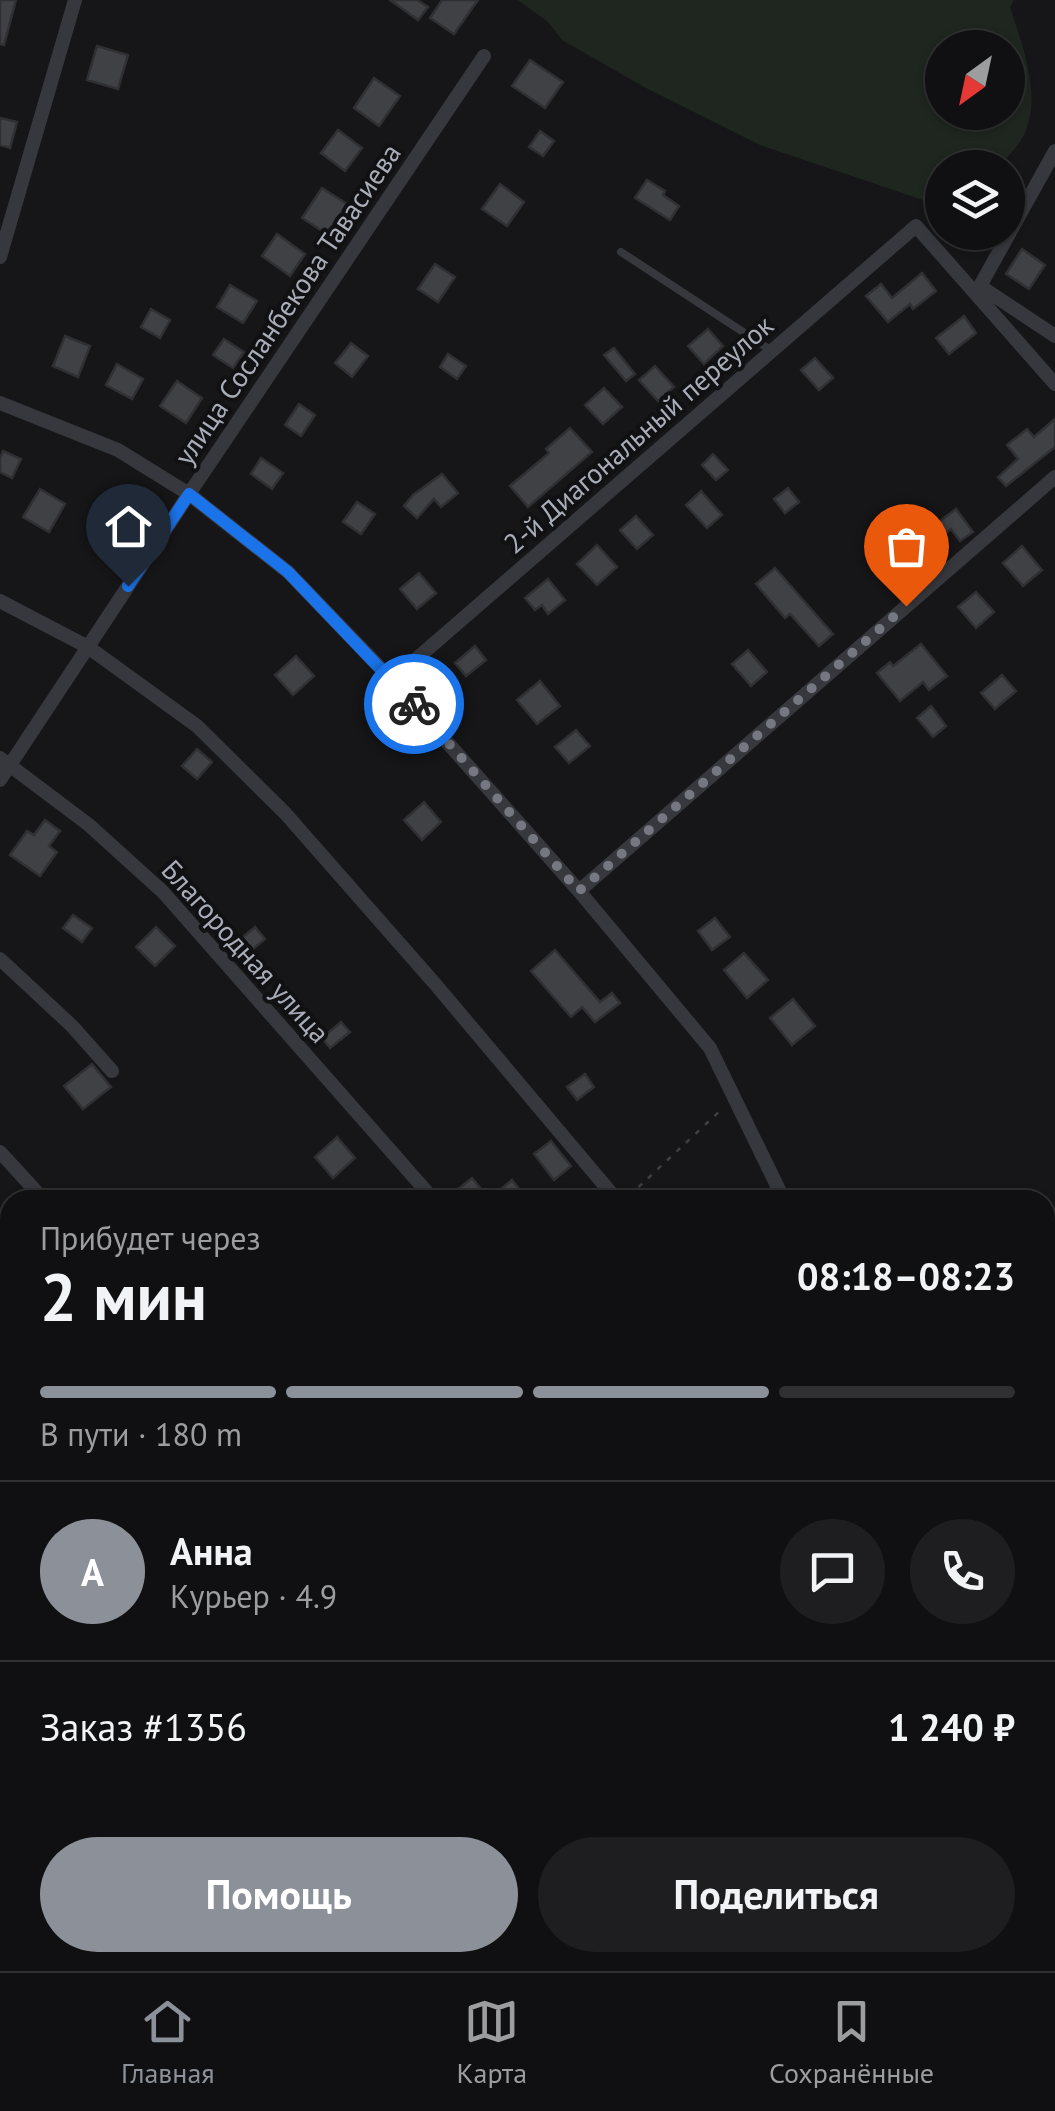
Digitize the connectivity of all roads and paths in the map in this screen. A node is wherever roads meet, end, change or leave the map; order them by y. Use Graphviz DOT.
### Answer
graph roads {
  1 [pos="75,0"];
  2 [pos="484,56"];
  3 [pos="1055,151"];
  4 [pos="621,252"];
  5 [pos="0,257"];
  6 [pos="1055,336"];
  7 [pos="772,351"];
  8 [pos="1055,384"];
  9 [pos="0,403"];
  10 [pos="1055,477"];
  11 [pos="189,494"];
  12 [pos="0,601"];
  13 [pos="88,646"];
  14 [pos="392,680"];
  15 [pos="5,761"];
  16 [pos="0,780"];
  17 [pos="579,891"];
  18 [pos="0,959"];
  19 [pos="112,1070"];
  20 [pos="734,1098"];
  21 [pos="0,1152"];
  22 [pos="35,1190"];
  23 [pos="425,1190"];
  24 [pos="609,1190"];
  25 [pos="636,1190"];
  26 [pos="779,1190"];
  1 -- 5 [label="street"];
  2 -- 11 [label="street, улица Сосланбекова Тавасиева"];
  3 -- 6 [label="street"];
  4 -- 7 [label="lane"];
  7 -- 8 [label="street, 2-й Диагональный переулок"];
  7 -- 14 [label="street, 2-й Диагональный переулок"];
  9 -- 11 [label="street"];
  10 -- 17 [label="street"];
  11 -- 13 [label="street, улица Сосланбекова Тавасиева"];
  11 -- 14 [label="street"];
  12 -- 13 [label="street"];
  13 -- 15 [label="street, улица Сосланбекова Тавасиева"];
  13 -- 24 [label="street"];
  14 -- 17 [label="street"];
  15 -- 16 [label="street, улица Сосланбекова Тавасиева"];
  15 -- 23 [label="street, Благородная улица"];
  17 -- 20 [label="street"];
  18 -- 19 [label="street"];
  20 -- 25 [label="path"];
  20 -- 26 [label="street"];
  21 -- 22 [label="street"];
}
